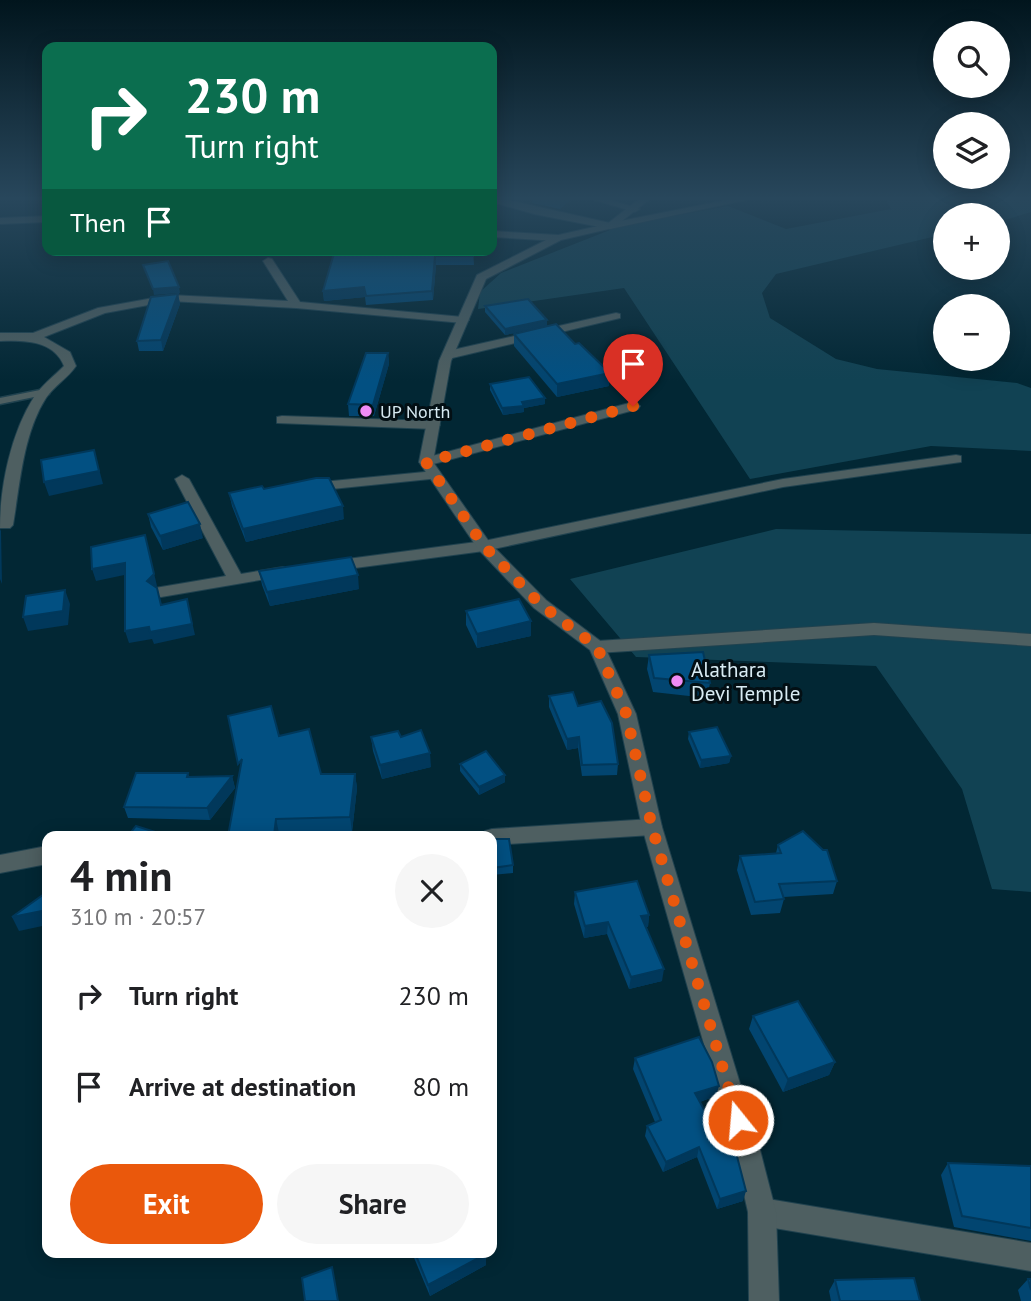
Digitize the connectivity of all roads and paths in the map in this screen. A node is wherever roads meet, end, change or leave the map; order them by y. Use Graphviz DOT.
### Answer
graph roads {
  1 [pos="515,260"];
  2 [pos="268,261"];
  3 [pos="296,305"];
  4 [pos="615,316"];
  5 [pos="463,320"];
  6 [pos="36,336"];
  7 [pos="0,337"];
  8 [pos="448,355"];
  9 [pos="45,392"];
  10 [pos="0,401"];
  11 [pos="633,406"];
  12 [pos="282,421"];
  13 [pos="433,425"];
  14 [pos="956,459"];
  15 [pos="430,468"];
  16 [pos="182,479"];
  17 [pos="322,486"];
  18 [pos="5,525"];
  19 [pos="484,546"];
  20 [pos="236,579"];
  21 [pos="161,592"];
  22 [pos="1031,640"];
  23 [pos="597,647"];
  24 [pos="652,827"];
  25 [pos="497,837"];
  26 [pos="42,856"];
  27 [pos="0,864"];
  28 [pos="762,1212"];
  29 [pos="1031,1256"];
  30 [pos="764,1301"];
  1 -- 5 [label="street"];
  2 -- 3 [label="street"];
  3 -- 5 [label="street"];
  3 -- 6 [label="street"];
  4 -- 8 [label="street"];
  5 -- 8 [label="street"];
  6 -- 7 [label="street"];
  6 -- 9 [label="street"];
  8 -- 13 [label="street"];
  9 -- 10 [label="lane"];
  9 -- 18 [label="street"];
  11 -- 15 [label="street"];
  12 -- 13 [label="street"];
  13 -- 15 [label="street"];
  14 -- 19 [label="street"];
  15 -- 17 [label="street"];
  15 -- 19 [label="street"];
  16 -- 20 [label="street"];
  19 -- 20 [label="street"];
  19 -- 23 [label="street"];
  20 -- 21 [label="street"];
  22 -- 23 [label="street"];
  23 -- 24 [label="street"];
  24 -- 25 [label="street"];
  24 -- 28 [label="street"];
  26 -- 27 [label="street"];
  28 -- 29 [label="street"];
  28 -- 30 [label="street"];
}
